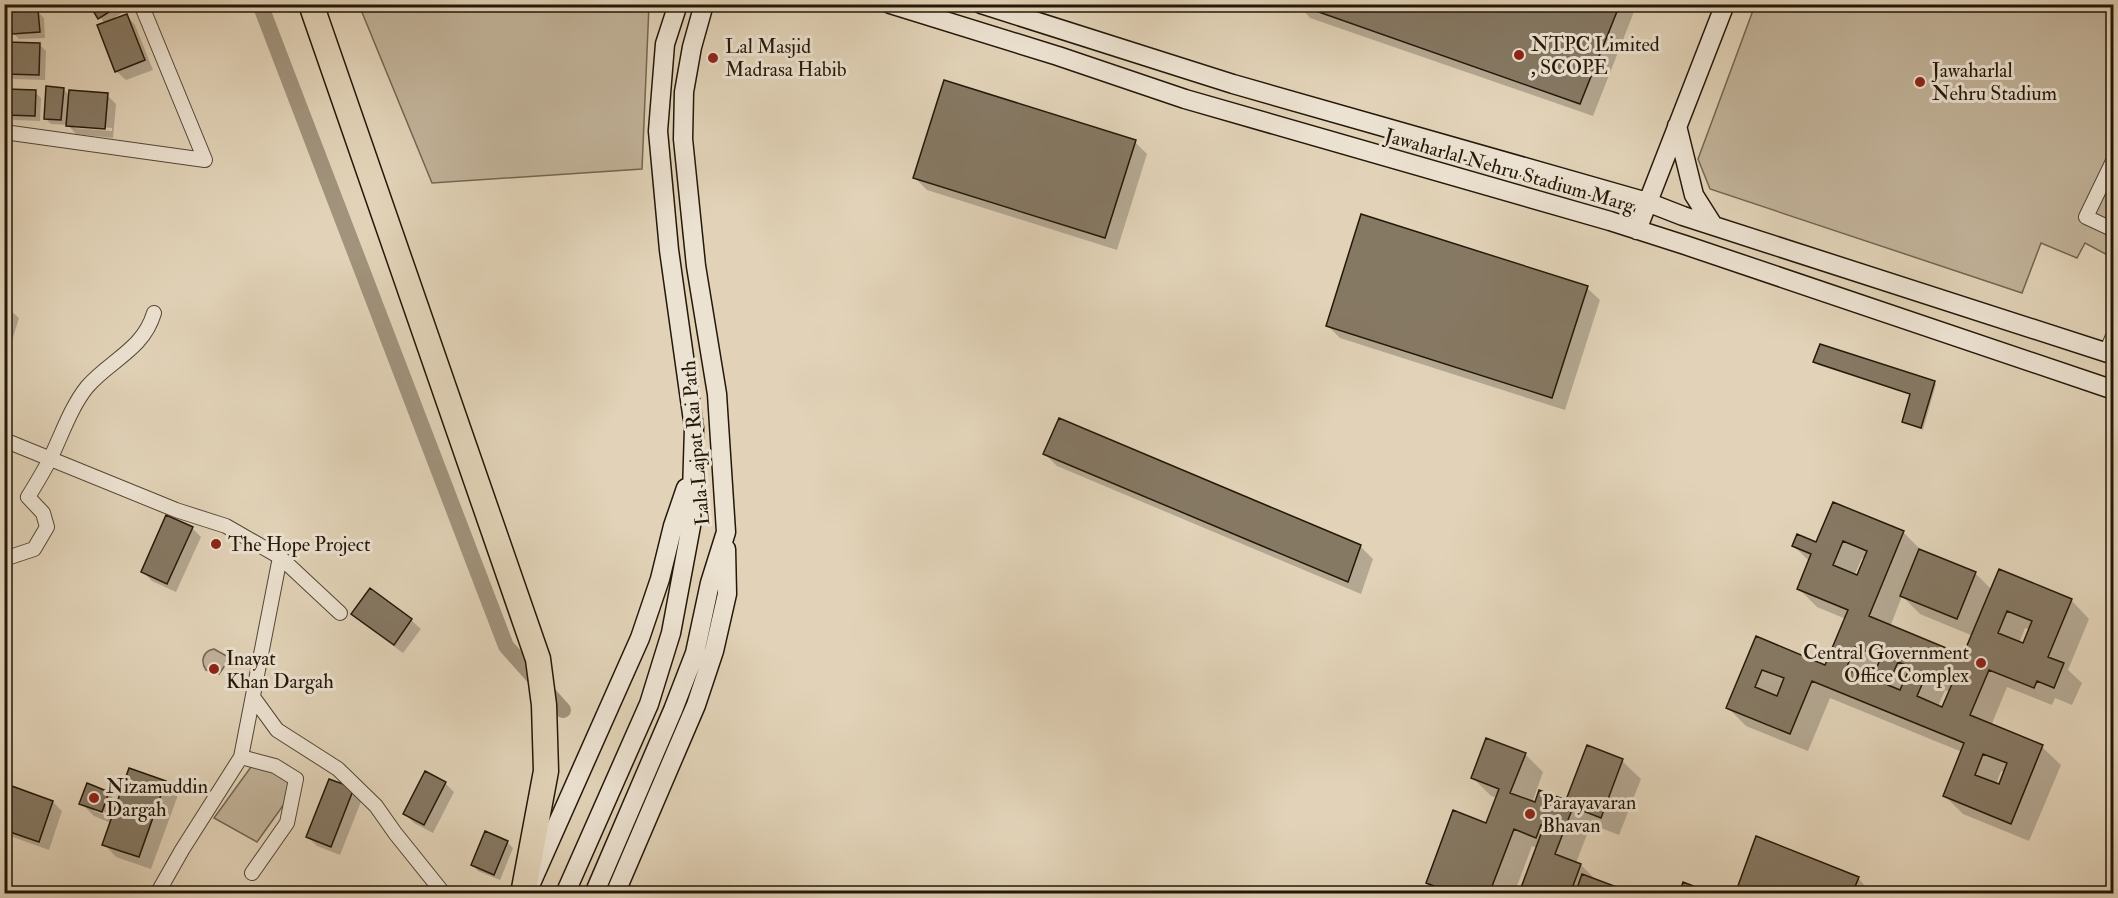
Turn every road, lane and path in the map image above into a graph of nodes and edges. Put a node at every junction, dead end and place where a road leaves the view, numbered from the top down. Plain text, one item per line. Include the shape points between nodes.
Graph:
1 (141, 4) edge
2 (311, 4) edge
3 (678, 4) edge
4 (704, 4) edge
5 (890, 4) edge
6 (981, 4) edge
7 (1725, 4) edge
8 (1677, 126) junction
9 (4, 132) edge
10 (2114, 159) edge
11 (1647, 202) junction
12 (1713, 225) junction
13 (1637, 230) junction
14 (2114, 230) edge
15 (154, 313) dead end
16 (2114, 334) edge
17 (2110, 353) edge
18 (2114, 390) edge
19 (4, 440) edge
20 (50, 459) junction
21 (692, 473) junction
22 (726, 532) junction
23 (280, 557) junction
24 (4, 559) edge
25 (340, 613) dead end
26 (253, 697) junction
27 (242, 756) junction
28 (252, 873) dead end
29 (157, 894) edge
30 (444, 894) edge
31 (525, 894) edge
32 (565, 894) edge
33 (594, 894) edge
34 (615, 894) edge

1 - 9 street via 205,160
2 - 31 highway via 538,659 546,771
3 - 21 street, Lala Lajpat Rai Path via 665,44 658,131 669,250 694,428
4 - 22 street, Lala Lajpat Rai Path via 684,92 683,140 696,267 717,394
5 - 13 street, Jawaharlal Nehru Stadium Marg via 1185,99
6 - 11 street, Jawaharlal Nehru Stadium Marg via 1233,84
7 - 8 street
8 - 11 street
8 - 12 street via 1694,195
10 - 14 street via 2086,217
11 - 12 street, Jawaharlal Nehru Stadium Marg
11 - 13 street
12 - 17 street, Jawaharlal Nehru Stadium Marg
13 - 18 street, Jawaharlal Nehru Stadium Marg
15 - 20 street via 133,348 86,388
16 - 17 street
19 - 20 street
20 - 23 street via 226,526
20 - 24 street via 28,497 43,513 47,527 34,549
21 - 31 street via 640,638
21 - 32 street, Lala Lajpat Rai Path via 691,526 671,633 649,704
22 - 33 street, Lala Lajpat Rai Path via 695,653
22 - 34 street via 727,594 714,651 696,705
23 - 25 street
23 - 26 street
26 - 27 street
26 - 30 street via 277,730 338,769 376,806
27 - 28 street via 275,766 296,779 287,823
27 - 29 street

